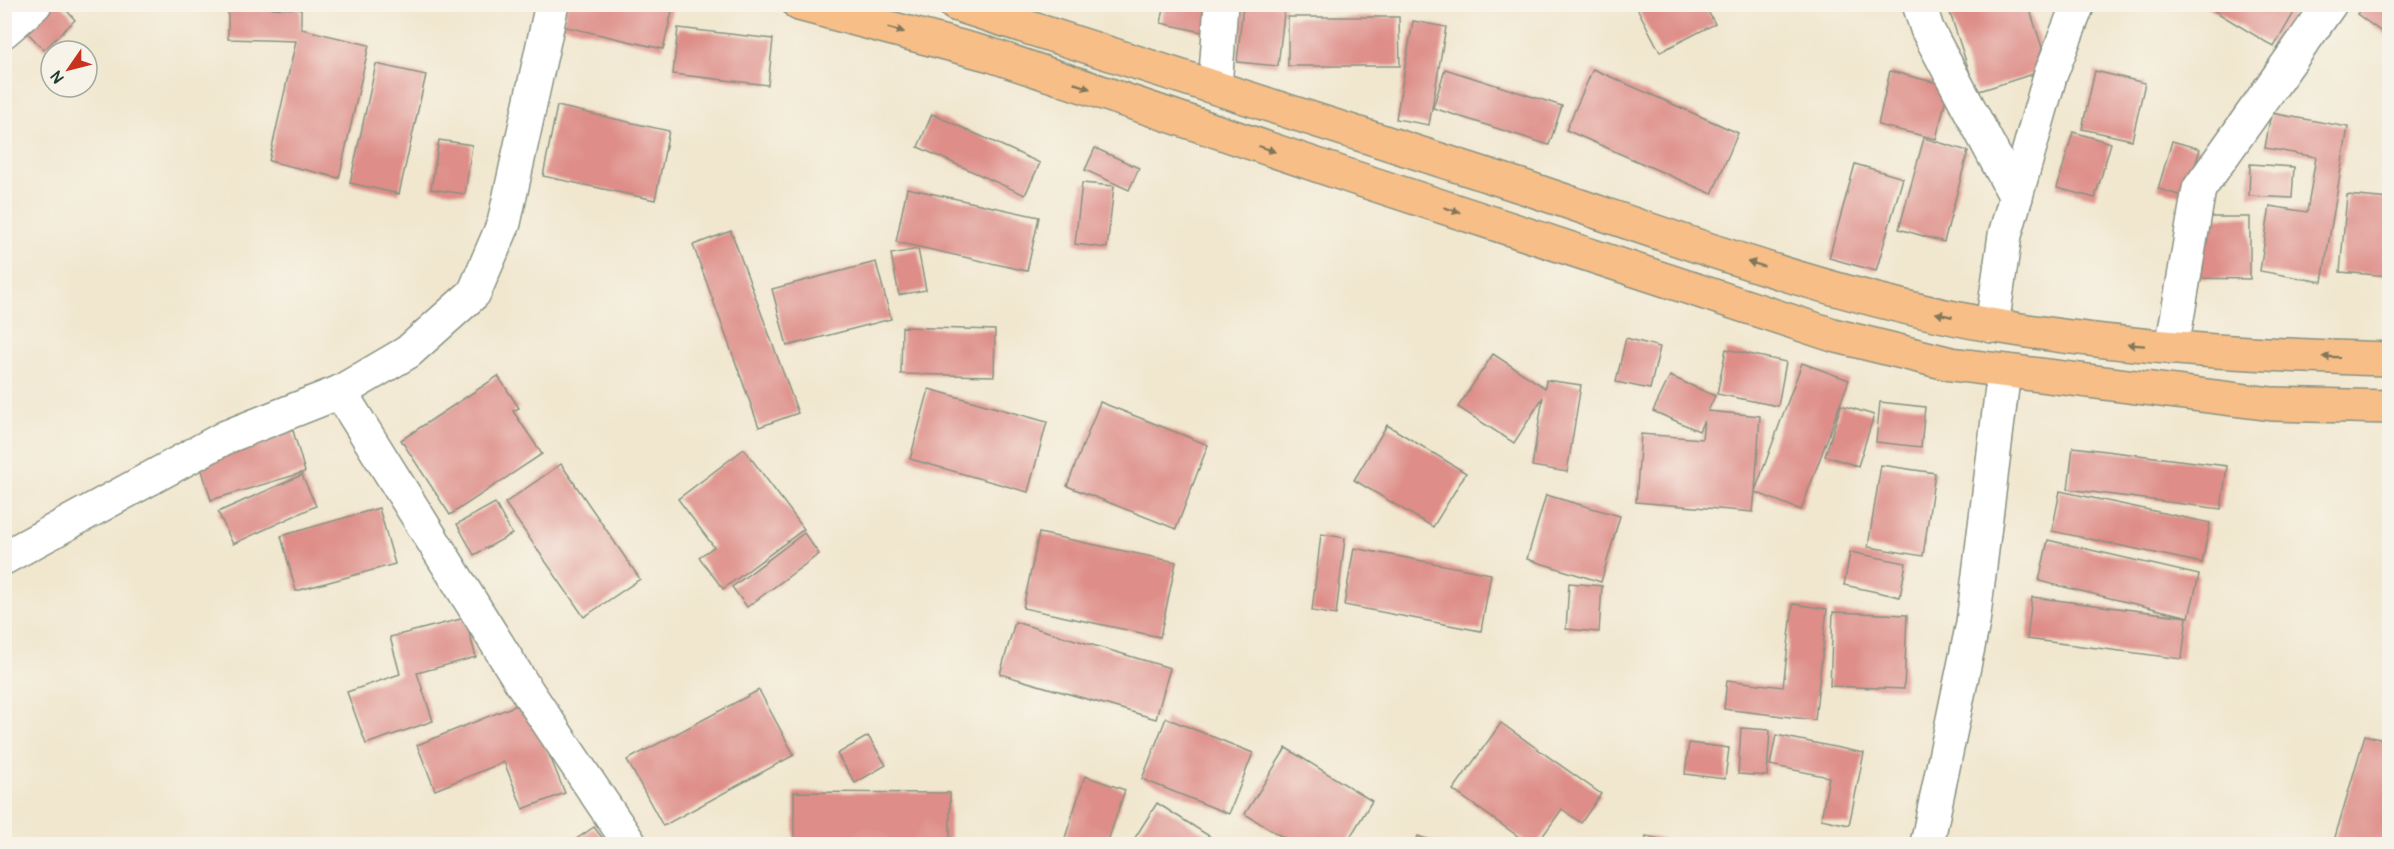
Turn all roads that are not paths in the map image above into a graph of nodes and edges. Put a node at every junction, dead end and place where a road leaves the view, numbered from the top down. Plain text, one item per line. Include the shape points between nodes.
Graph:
1 (35, 4) edge
2 (552, 4) edge
3 (799, 4) edge
4 (956, 4) edge
5 (1221, 4) edge
6 (1919, 4) edge
7 (2078, 4) edge
8 (2330, 4) edge
9 (4, 31) edge
10 (1215, 87) junction
11 (2016, 197) junction
12 (1992, 326) junction
13 (2172, 348) junction
14 (2390, 359) edge
15 (2004, 371) junction
16 (340, 392) junction
17 (2390, 407) edge
18 (4, 558) edge
19 (630, 844) edge
20 (1927, 844) edge

1 - 9 street
2 - 16 street via 504,224 474,293 408,352
3 -> 15 main road via 991,55 1833,335 1951,364
4 - 10 main road
5 - 10 street
6 - 11 street via 1927,29
7 - 11 street via 2050,76
8 - 13 street via 2199,189
12 -> 10 main road via 1854,294 1674,239
11 - 12 street via 2005,235
13 -> 12 main road via 2106,343
14 -> 13 main road via 2261,356
15 - 17 main road via 2272,404
15 - 20 street via 1973,623
16 - 18 street via 226,436
16 - 19 street via 521,682

